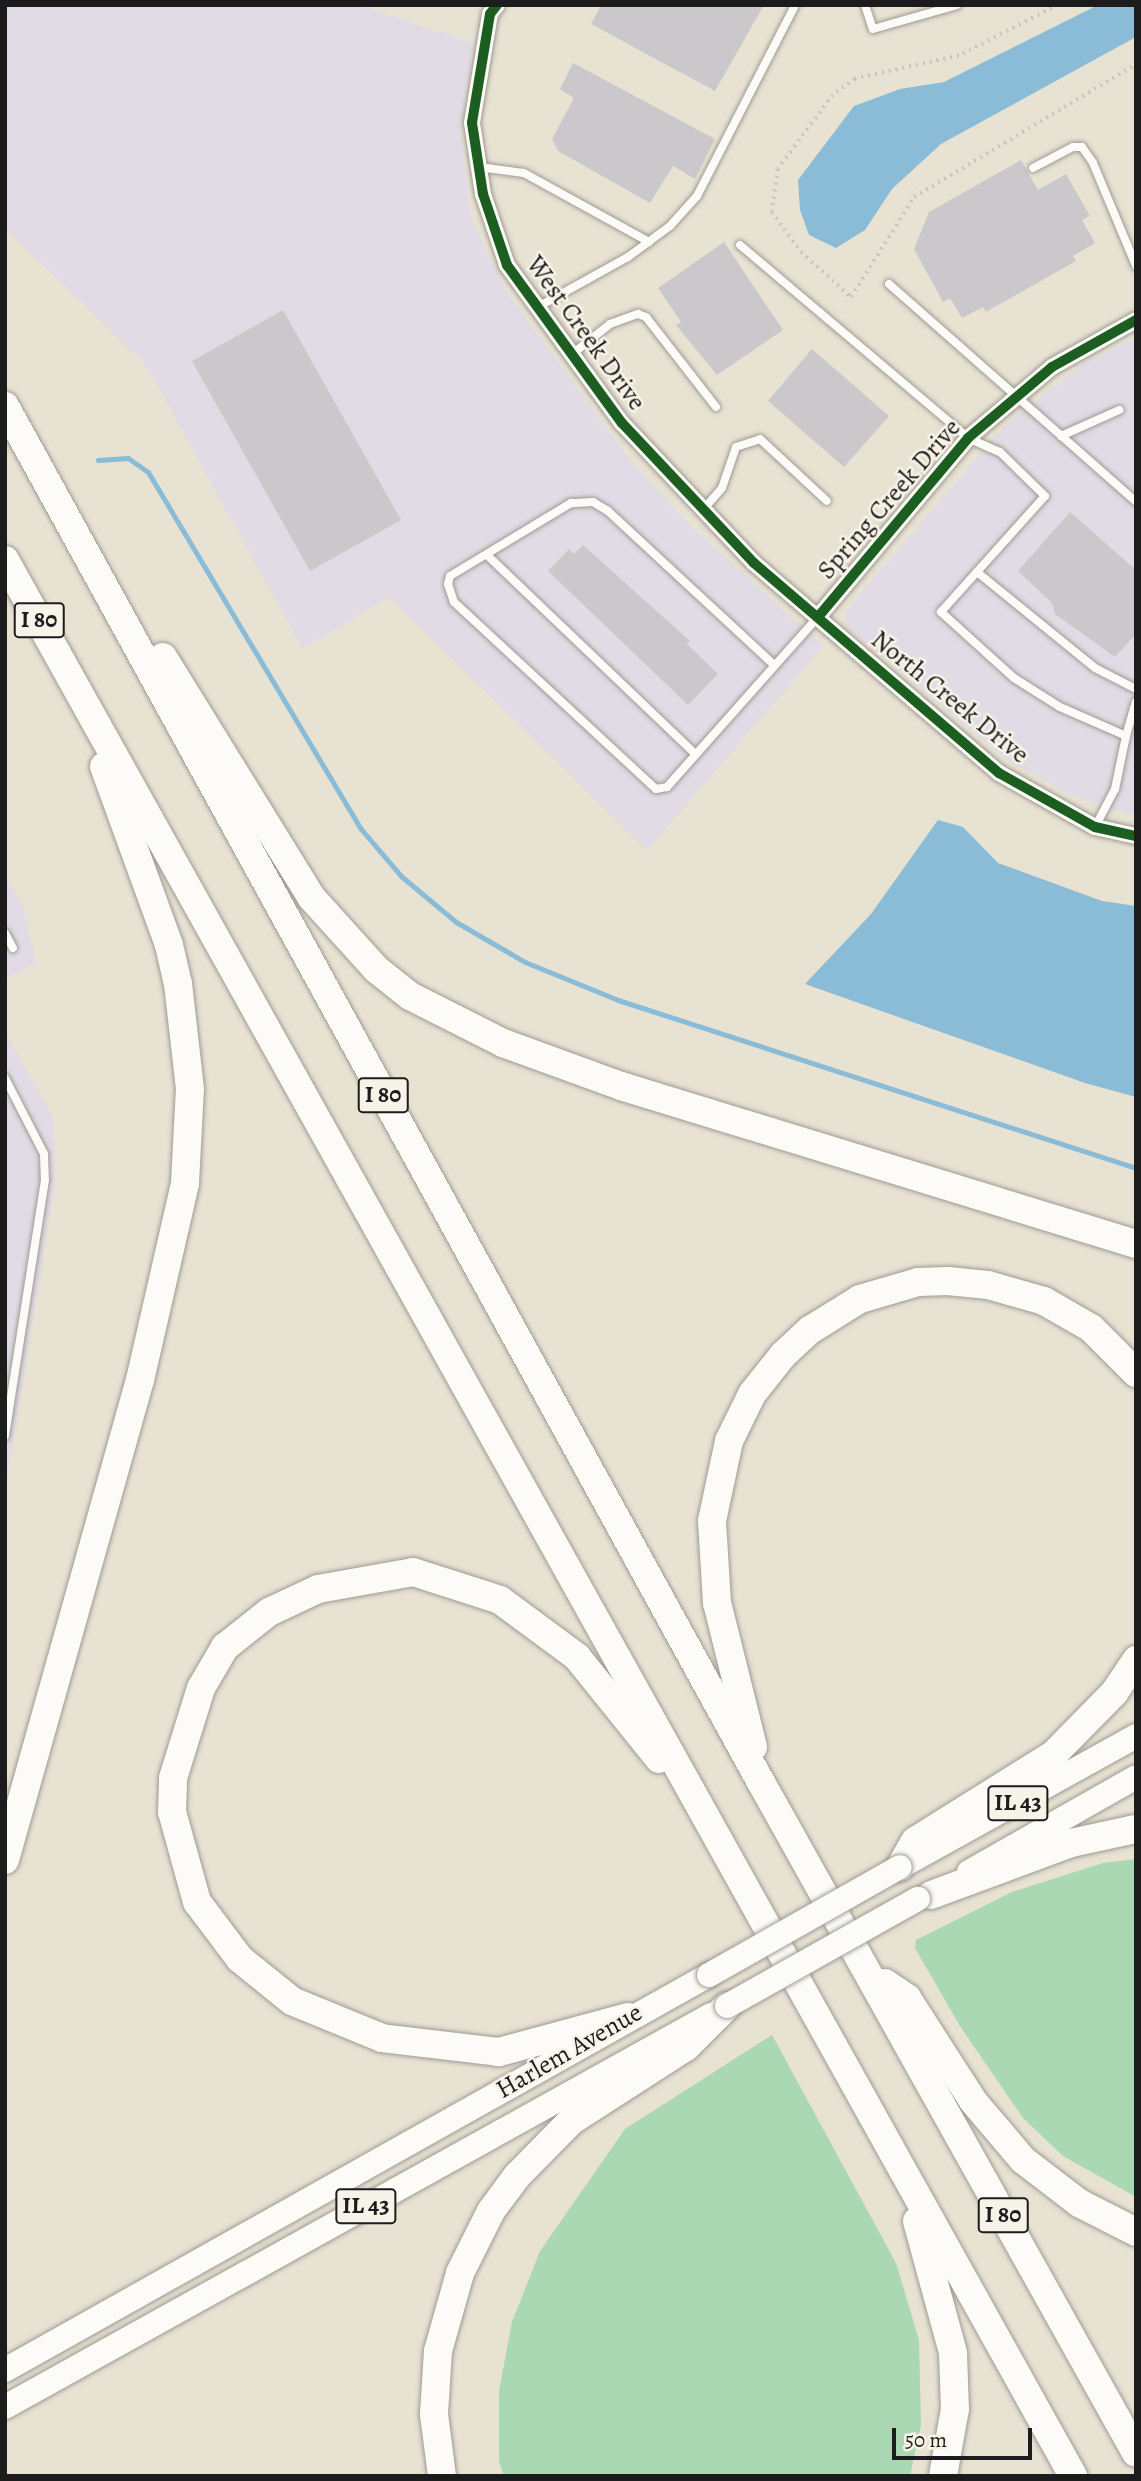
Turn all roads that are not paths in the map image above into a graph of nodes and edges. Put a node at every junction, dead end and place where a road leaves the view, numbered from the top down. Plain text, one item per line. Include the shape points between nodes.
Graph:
1 (497, 5) edge
2 (795, 5) edge
3 (865, 5) edge
4 (957, 5) edge
5 (479, 167) junction
6 (1033, 168) dead end
7 (649, 242) junction
8 (740, 245) dead end
9 (1136, 266) edge
10 (889, 284) dead end
11 (536, 308) junction
12 (1136, 320) edge
13 (571, 355) junction
14 (1016, 397) junction
15 (5, 400) edge
16 (5, 406) edge
17 (716, 407) dead end
18 (1119, 410) dead end
19 (1061, 436) junction
20 (968, 438) junction
21 (827, 501) dead end
22 (1136, 502) edge
23 (702, 510) junction
24 (487, 555) junction
25 (5, 560) edge
26 (977, 572) junction
27 (818, 617) junction
28 (772, 663) junction
29 (72, 681) junction
30 (1136, 689) edge
31 (1136, 702) edge
32 (1126, 736) junction
33 (695, 754) junction
34 (1096, 827) junction
35 (1136, 836) edge
36 (5, 933) edge
37 (13, 948) dead end
38 (5, 1078) edge
39 (1136, 1244) edge
40 (1136, 1373) edge
41 (7, 1408) edge
42 (5, 1436) edge
43 (1136, 1660) edge
44 (1136, 1736) edge
45 (1136, 1777) edge
46 (762, 1784) junction
47 (708, 1821) junction
48 (1136, 1829) edge
49 (5, 1860) edge
50 (900, 1867) junction
51 (924, 1897) junction
52 (873, 1975) junction
53 (727, 2006) junction
54 (628, 2017) junction
55 (898, 2161) junction
56 (1136, 2232) edge
57 (5, 2370) edge
58 (5, 2407) edge
59 (1136, 2453) edge
60 (442, 2476) edge
61 (943, 2476) edge
62 (1073, 2476) edge

1 - 5 street, West Creek Drive via 490,14 472,123
2 - 7 lane via 697,195
3 - 4 lane via 873,29
5 - 7 lane via 524,173
5 - 11 street, West Creek Drive via 507,265
6 - 9 lane via 1073,147 1082,147
7 - 11 lane
8 - 20 lane
10 - 14 lane
11 - 13 street, West Creek Drive
12 - 14 street, Spring Creek Drive via 1052,366
13 - 17 lane via 610,324 638,314 646,317
13 - 23 street, West Creek Drive via 622,423
14 - 19 lane
14 - 20 street, Spring Creek Drive
15 - 39 highway via 311,897 376,969 410,996 503,1043 621,1086
16 - 46 highway, I 80
18 - 19 lane
19 - 22 lane
20 - 26 lane via 1000,452 1045,496
20 - 27 street, Spring Creek Drive
21 - 23 lane via 760,439 736,447 722,488
23 - 27 street, West Creek Drive
24 - 28 lane via 571,503 593,502
24 - 33 lane
24 - 33 lane via 450,576 454,602 656,789 667,786
25 - 29 highway, I 80
26 - 30 lane via 1096,668
26 - 32 lane via 941,612 1014,678 1060,707
27 - 28 lane
27 - 34 street, North Creek Drive via 999,773
28 - 33 lane
29 - 47 highway, I 80
29 - 49 highway via 169,945 186,1035 189,1137 185,1183 141,1380
31 - 32 lane
32 - 34 lane via 1115,789
34 - 35 street, North Creek Drive
36 - 37 lane
38 - 41 lane via 44,1154 44,1180
40 - 46 highway via 1091,1328 1044,1301 988,1285 948,1281 918,1282 860,1299 810,1330 783,1355 752,1394 729,1441 712,1521 717,1603
41 - 42 lane
43 - 50 highway via 1114,1693 1054,1754 915,1841
44 - 50 main road, Harlem Avenue / IL 43
45 - 51 main road, Harlem Avenue / IL 43
46 - 52 highway, I 80
47 - 54 highway via 577,1657 500,1600 413,1572 318,1589 269,1612 225,1647 201,1688 173,1778 172,1812 184,1865 197,1902 240,1959 292,2001 382,2038 499,2052
47 - 55 highway, I 80
48 - 51 highway via 1070,1843
50 - 54 main road, Harlem Avenue / IL 43, bridge
51 - 53 main road, Harlem Avenue / IL 43, bridge
52 - 56 highway via 907,1998 973,2101 1023,2160 1079,2203
52 - 59 highway, I 80
53 - 58 main road, Harlem Avenue / IL 43
53 - 60 highway via 686,2047 571,2121 517,2176 491,2211 460,2273 438,2351 434,2414
54 - 57 main road, Harlem Avenue / IL 43
55 - 61 highway via 943,2304 953,2353 955,2409
55 - 62 highway, I 80

